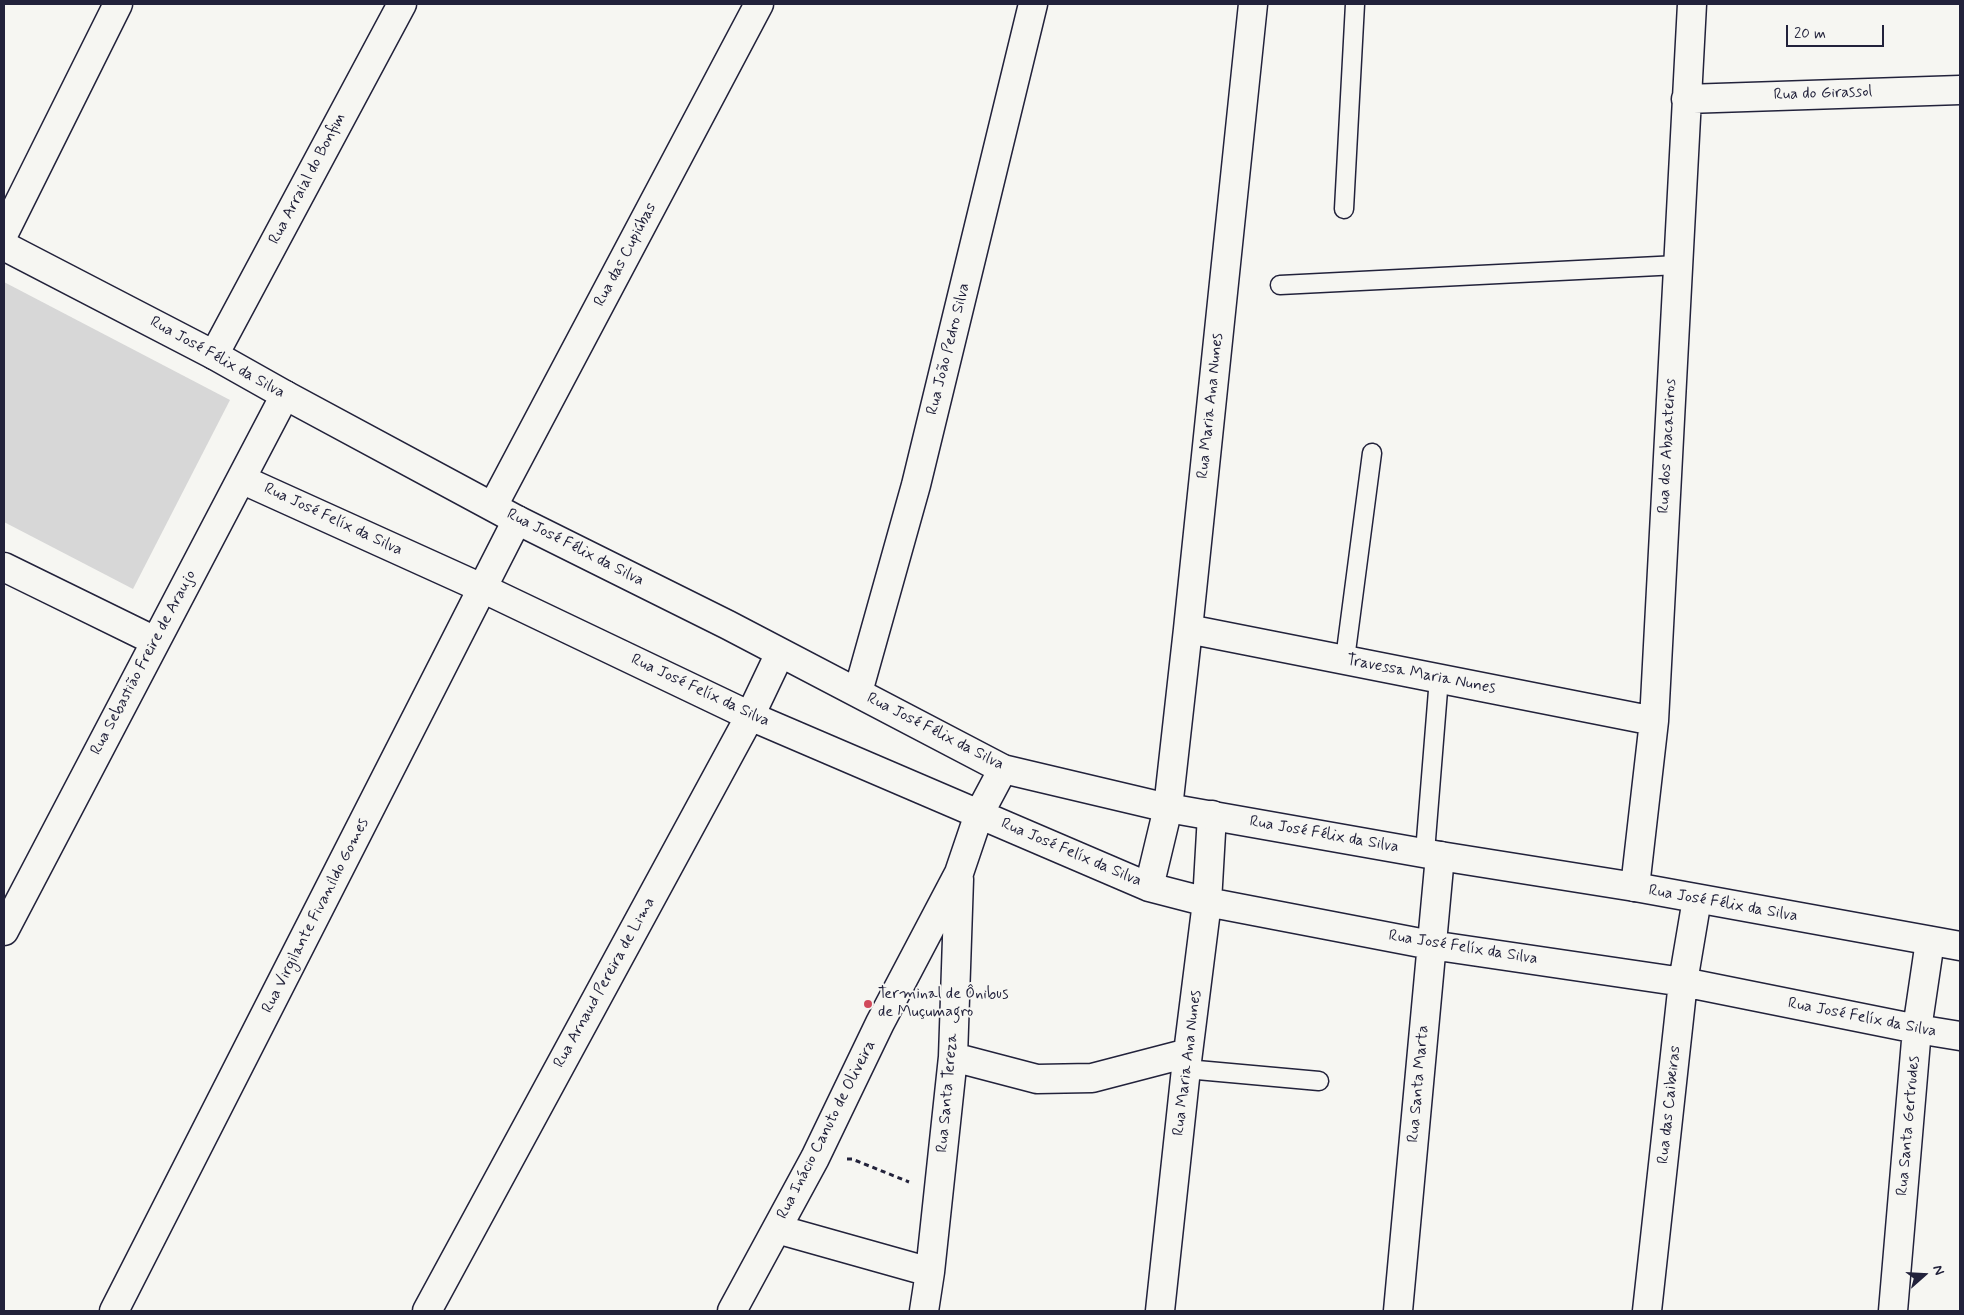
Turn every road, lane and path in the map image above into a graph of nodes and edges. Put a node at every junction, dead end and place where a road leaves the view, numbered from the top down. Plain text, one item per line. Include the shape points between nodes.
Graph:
1 (118, 4) edge
2 (402, 4) edge
3 (759, 4) edge
4 (1033, 4) edge
5 (1253, 4) edge
6 (1355, 4) edge
7 (1692, 4) edge
8 (1960, 90) edge
9 (1686, 98) junction
10 (1344, 209) dead end
11 (4, 233) edge
12 (4, 246) edge
13 (1678, 265) junction
14 (1280, 285) dead end
15 (214, 355) junction
16 (285, 395) junction
17 (1372, 453) dead end
18 (241, 479) junction
19 (494, 506) junction
20 (517, 520) junction
21 (4, 567) edge
22 (484, 589) junction
23 (1188, 628) junction
24 (155, 641) junction
25 (780, 654) junction
26 (1345, 660) junction
27 (1439, 678) junction
28 (858, 692) junction
29 (750, 716) junction
30 (1654, 721) junction
31 (1003, 769) junction
32 (1168, 808) junction
33 (979, 814) junction
34 (1212, 815) junction
35 (1432, 854) junction
36 (959, 873) junction
37 (1149, 887) junction
38 (1635, 887) junction
39 (1698, 900) junction
40 (1207, 902) junction
41 (4, 931) edge
42 (1930, 941) junction
43 (1431, 945) junction
44 (1960, 946) edge
45 (1683, 982) junction
46 (1917, 1029) junction
47 (1960, 1036) edge
48 (953, 1057) junction
49 (1187, 1061) junction
50 (1319, 1081) dead end
51 (815, 1158) junction
52 (938, 1198) junction
53 (777, 1228) junction
54 (930, 1272) junction
55 (114, 1311) edge
56 (427, 1311) edge
57 (732, 1311) edge
58 (924, 1311) edge
59 (1160, 1311) edge
60 (1398, 1311) edge
61 (1647, 1311) edge
62 (1893, 1311) edge

1 - 11 street
2 - 15 street, Rua Arraial do Bonfim
3 - 19 street, Rua das Cupiúbas
4 - 28 street, Rua João Pedro Silva via 916,485
5 - 23 street, Rua Maria Ana Nunes
6 - 10 lane
7 - 9 street, Rua dos Abacateiros
8 - 9 street, Rua do Girassol
9 - 13 street, Rua dos Abacateiros
12 - 15 street, Rua José Félix da Silva
13 - 14 lane
13 - 30 street, Rua dos Abacateiros
15 - 16 street, Rua José Félix da Silva
16 - 18 street, Rua Sebastião Freire de Araujo
16 - 19 street, Rua José Félix da Silva
17 - 26 lane
18 - 22 street, Rua José Felíx da Silva
18 - 24 street, Rua Sebastião Freire de Araujo
19 - 20 street, Rua José Félix da Silva
20 - 22 street, Rua Virgilante Fivanildo Gomes
20 - 25 street, Rua José Félix da Silva
21 - 24 street
22 - 29 street, Rua José Felíx da Silva
22 - 55 street, Rua Virgilante Fivanildo Gomes
23 - 26 street, Travessa Maria Nunes
23 - 32 street, Rua Maria Ana Nunes
24 - 41 street, Rua Sebastião Freire de Araujo
25 - 28 street, Rua José Félix da Silva
25 - 29 street, Rua Arnaud Pereira de Lima
26 - 27 street, Travessa Maria Nunes
27 - 30 street, Travessa Maria Nunes
27 - 35 lane
28 - 31 street, Rua José Félix da Silva
29 - 33 street, Rua José Felíx da Silva
29 - 56 street, Rua Arnaud Pereira de Lima
30 - 38 street, Rua dos Abacateiros
31 - 32 street, Rua José Félix da Silva
31 - 33 street, Rua Inácio Canuto de Oliveira
32 - 34 street, Rua José Félix da Silva
32 - 37 street, Rua Maria Ana Nunes
33 - 36 street, Rua Inácio Canuto de Oliveira
33 - 37 street, Rua José Felíx da Silva
34 - 35 street, Rua José Félix da Silva
34 - 40 street, Rua Maria Ana Nunes
35 - 38 street, Rua José Félix da Silva
35 - 43 street, Rua Santa Marta
36 - 48 street, Rua Santa Tereza
36 - 51 street, Rua Inácio Canuto de Oliveira via 880,1023
37 - 40 street, Rua José Felíx da Silva
38 - 39 street, Rua José Félix da Silva
39 - 42 street, Rua José Félix da Silva
39 - 45 street, Rua das Caibeiras
40 - 43 street, Rua José Felíx da Silva
40 - 49 street, Rua Maria Ana Nunes
42 - 44 street, Rua José Félix da Silva
42 - 46 street, Rua Santa Gertrudes
43 - 45 street, Rua José Felíx da Silva
43 - 60 street, Rua Santa Marta
45 - 46 street, Rua José Felíx da Silva
45 - 61 street, Rua das Caibeiras
46 - 47 street, Rua José Felíx da Silva
46 - 62 street, Rua Santa Gertrudes
48 - 49 street via 1037,1079 1092,1078
48 - 52 street, Rua Santa Tereza
49 - 50 lane
49 - 59 street, Rua Maria Ana Nunes
51 - 52 path via 852,1159 920,1186
51 - 53 street, Rua Inácio Canuto de Oliveira
52 - 54 street, Rua Santa Tereza
53 - 54 street
53 - 57 street, Rua Inácio Canuto de Oliveira
54 - 58 street, Rua Santa Tereza

